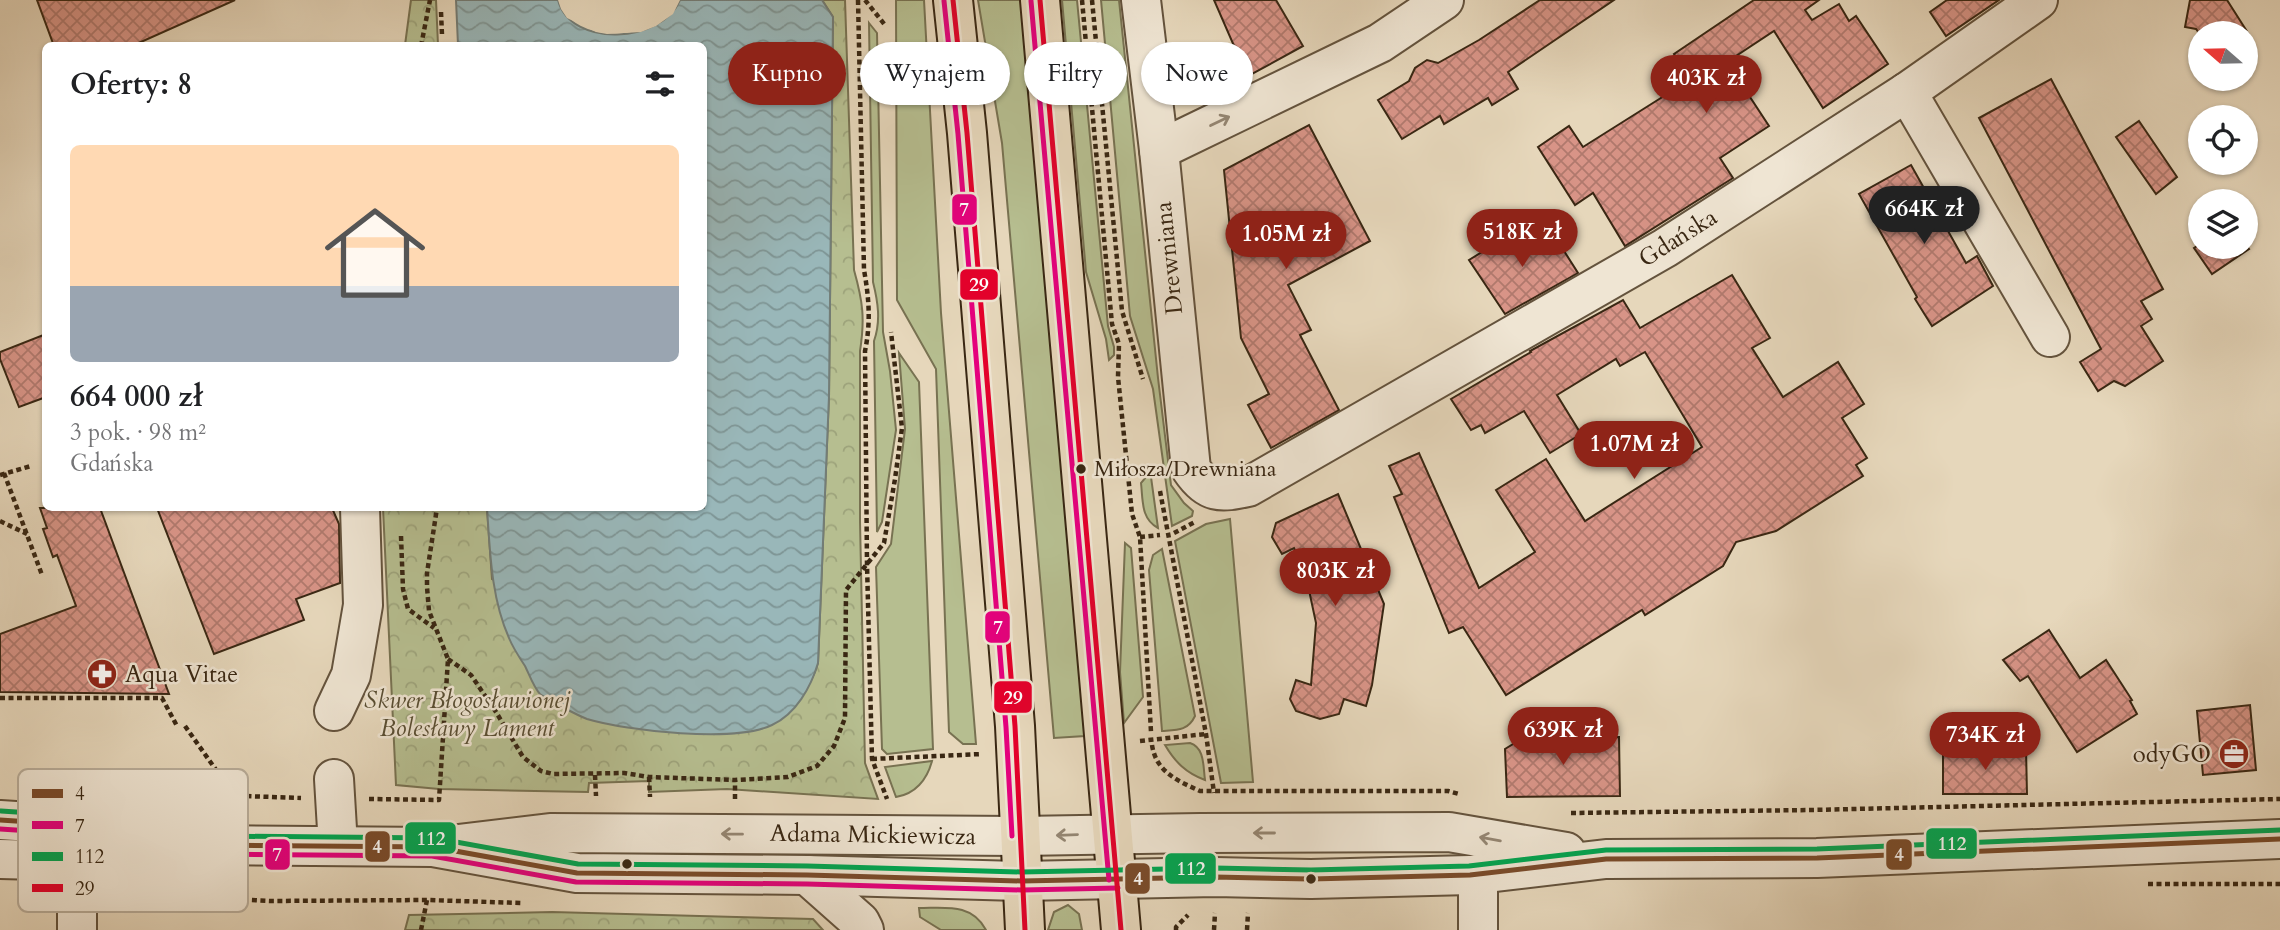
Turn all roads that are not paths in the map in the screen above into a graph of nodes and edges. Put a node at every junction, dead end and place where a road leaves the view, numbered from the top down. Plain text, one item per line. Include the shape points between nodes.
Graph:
1 (953, 0) edge
2 (1040, 0) edge
3 (1141, 0) edge
4 (1444, 0) edge
5 (2038, 0) edge
6 (1907, 92) junction
7 (1159, 150) junction
8 (2050, 337) dead end
9 (1229, 491) joint
10 (360, 511) edge
11 (334, 711) dead end
12 (335, 789) road end
13 (0, 820) edge
14 (18, 825) edge
15 (1113, 834) junction
16 (1021, 836) junction
17 (2280, 839) edge
18 (248, 845) edge
19 (338, 846) junction
20 (433, 847) junction
21 (18, 855) edge
22 (0, 859) edge
23 (1606, 859) junction
24 (1478, 874) junction
25 (807, 875) junction
26 (1118, 879) junction
27 (1022, 881) junction
28 (77, 912) edge
29 (77, 930) edge
30 (864, 930) edge
31 (1025, 930) edge
32 (1121, 930) edge
33 (1478, 930) edge

1 - 16 main road via 1016,726
2 - 15 main road
3 - 7 street, Drewniana
7 -> 4 street via 1380,43
5 - 6 street, Gdańska
6 - 8 street
6 - 9 street, Gdańska via 1665,248 1248,487
7 - 9 street, Drewniana via 1191,469 1213,490
10 - 11 street via 363,605 351,675
12 - 19 street
13 - 14 street, Adama Mickiewicza
15 -> 16 street, Adama Mickiewicza
23 -> 15 street, Adama Mickiewicza via 1449,832
15 - 26 main road
16 -> 20 street, Adama Mickiewicza via 550,832
16 - 27 main road
17 - 23 street, Adama Mickiewicza via 1817,858
18 - 19 street, Adama Mickiewicza
19 - 20 street, Adama Mickiewicza
20 - 25 street, Adama Mickiewicza via 577,873
21 - 22 street, Adama Mickiewicza
23 - 24 street, Adama Mickiewicza
24 - 26 street, Adama Mickiewicza
24 - 33 street
25 - 27 street, Adama Mickiewicza
25 - 30 street
26 - 27 street, Adama Mickiewicza
26 - 32 main road
27 - 31 main road
28 - 29 street

